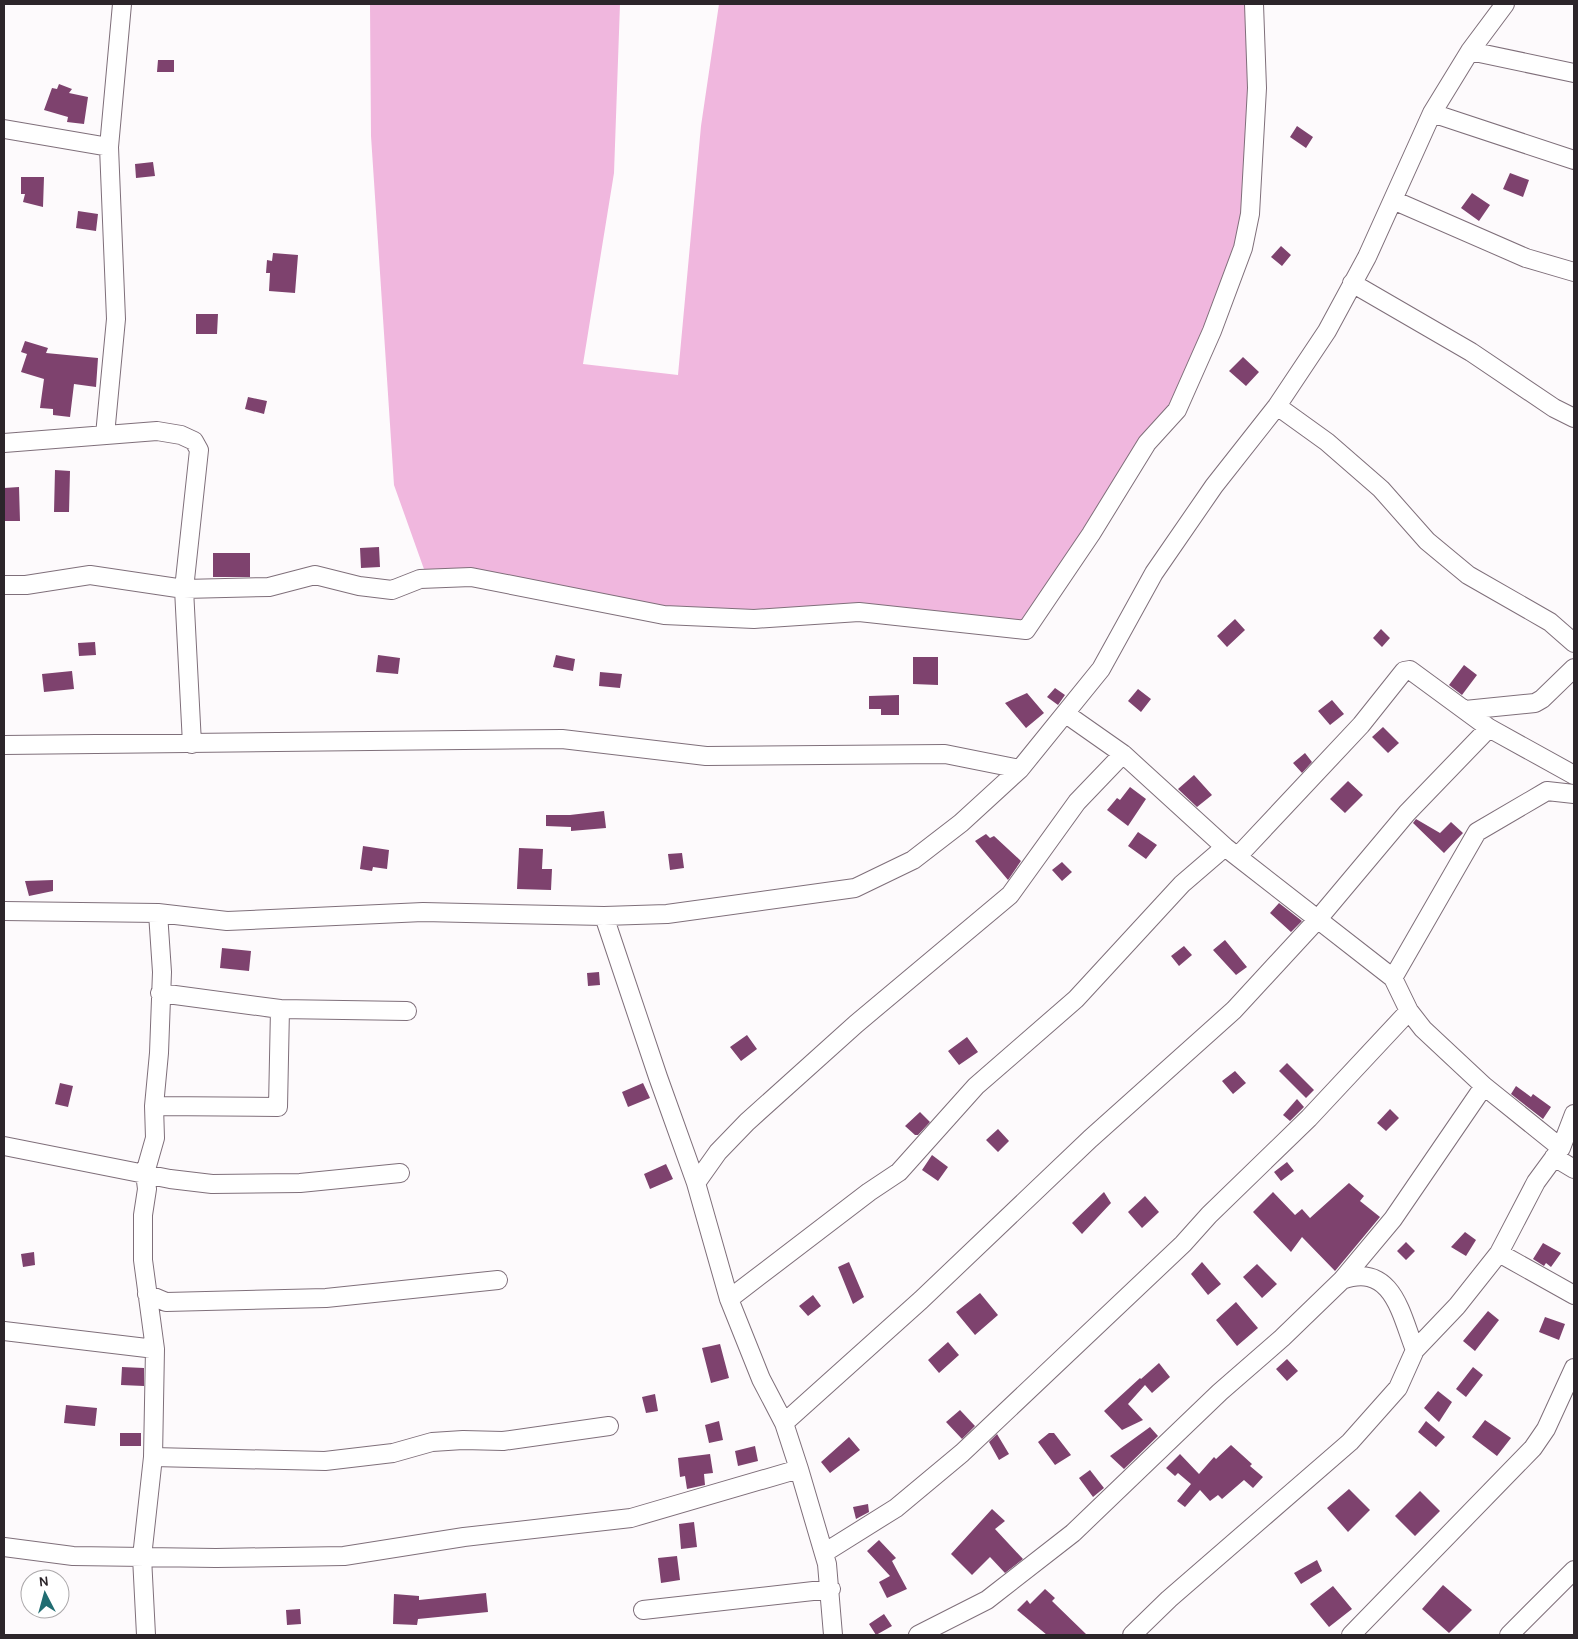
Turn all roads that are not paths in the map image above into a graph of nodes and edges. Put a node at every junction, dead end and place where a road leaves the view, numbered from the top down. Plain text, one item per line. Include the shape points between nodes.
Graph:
1 (122, 4) edge
2 (1254, 4) edge
3 (1505, 4) edge
4 (1470, 51) junction
5 (1574, 73) edge
6 (1432, 114) junction
7 (4, 129) edge
8 (109, 147) junction
9 (1574, 160) edge
10 (1394, 200) junction
11 (1574, 272) edge
12 (1352, 283) junction
13 (1277, 406) junction
14 (1574, 418) edge
15 (105, 435) junction
16 (4, 443) edge
17 (4, 585) edge
18 (184, 589) junction
19 (1574, 643) edge
20 (1574, 668) edge
21 (1465, 710) junction
22 (1066, 714) junction
23 (1489, 728) junction
24 (192, 744) junction
25 (4, 745) edge
26 (1123, 754) junction
27 (1020, 769) junction
28 (1574, 775) edge
29 (1574, 794) edge
30 (1231, 852) junction
31 (4, 911) edge
32 (158, 913) junction
33 (604, 916) junction
34 (1318, 919) junction
35 (1393, 978) junction
36 (160, 993) junction
37 (280, 1009) junction
38 (407, 1011) dead end
39 (1409, 1011) junction
40 (1484, 1086) junction
41 (154, 1106) junction
42 (1574, 1114) edge
43 (4, 1146) edge
44 (1557, 1152) junction
45 (1574, 1170) edge
46 (400, 1172) dead end
47 (145, 1173) junction
48 (696, 1183) junction
49 (1500, 1253) junction
50 (498, 1280) dead end
51 (1342, 1280) junction
52 (146, 1294) junction
53 (1574, 1295) edge
54 (729, 1298) junction
55 (4, 1331) edge
56 (155, 1350) junction
57 (1416, 1350) junction
58 (1574, 1368) edge
59 (784, 1424) junction
60 (610, 1426) dead end
61 (153, 1457) junction
62 (799, 1469) junction
63 (4, 1547) edge
64 (824, 1553) junction
65 (142, 1557) junction
66 (1574, 1570) edge
67 (831, 1589) junction
68 (643, 1610) dead end
69 (146, 1635) edge
70 (833, 1635) edge
71 (918, 1635) edge
72 (1132, 1635) edge
73 (1350, 1635) edge
74 (1509, 1635) edge

1 - 8 street
2 - 18 street via 1257,88 1250,214 1243,248 1212,331 1177,410 1146,443 1028,630 859,612 754,619 664,614 471,577 420,579 392,590 315,575 269,587
3 - 4 street
4 - 5 street
4 - 6 street
6 - 9 street
6 - 10 street
7 - 8 street
8 - 15 street via 116,319
10 - 11 street via 1526,258
10 - 12 street
12 - 13 street via 1327,330
12 - 14 street
13 - 19 street via 1361,471 1427,541 1468,574 1550,622
13 - 22 street via 1214,486 1154,573 1101,669
15 - 16 street
15 - 18 street via 157,431 181,435 194,441 199,450
17 - 18 street via 26,585 90,575
18 - 24 street
20 - 21 street via 1535,703
21 - 23 street
21 - 30 street via 1415,672 1404,671 1361,725
22 - 26 street
22 - 27 street
23 - 28 street
23 - 34 street via 1407,813
24 - 25 street
24 - 27 street via 562,739 706,756 945,754
26 - 30 street
26 - 48 street via 1078,802 1010,896 856,1024 747,1122 718,1152
27 - 33 street via 961,823 913,860 854,888 667,914
29 - 35 street via 1547,791 1477,832
30 - 34 street
30 - 54 street via 1182,884 1076,999 976,1086 899,1172
31 - 32 street
32 - 33 street via 227,921 424,912
32 - 36 street via 162,972
33 - 48 street
34 - 35 street
34 - 59 street via 1234,1010 1090,1139 921,1300
35 - 39 street
36 - 37 street
36 - 41 street
37 - 38 street
37 - 41 street via 278,1108
39 - 40 street
39 - 64 street via 1309,1118 1183,1244 962,1453 896,1508
40 - 44 street
40 - 51 street via 1393,1219
41 - 47 street via 155,1138
42 - 44 street
43 - 47 street
44 - 45 street
44 - 49 street via 1536,1182
46 - 47 street via 300,1183 212,1184
47 - 52 street via 143,1260
48 - 54 street
49 - 53 street
49 - 57 street
50 - 52 street via 326,1298 166,1302
51 - 57 street via 1356,1275 1377,1280 1389,1288 1398,1302
51 - 71 street via 1073,1533 986,1600
52 - 56 street
54 - 59 street via 761,1379
55 - 56 street
56 - 61 street
57 - 72 street via 1398,1388 1350,1442
58 - 73 street via 1546,1429 1533,1448
59 - 62 street
60 - 61 street via 503,1441 432,1442 393,1453 324,1461
61 - 65 street
62 - 64 street
62 - 65 street via 631,1518 464,1536 344,1556
63 - 65 street via 73,1556
64 - 67 street
65 - 69 street
66 - 74 street
67 - 68 street
67 - 70 street

